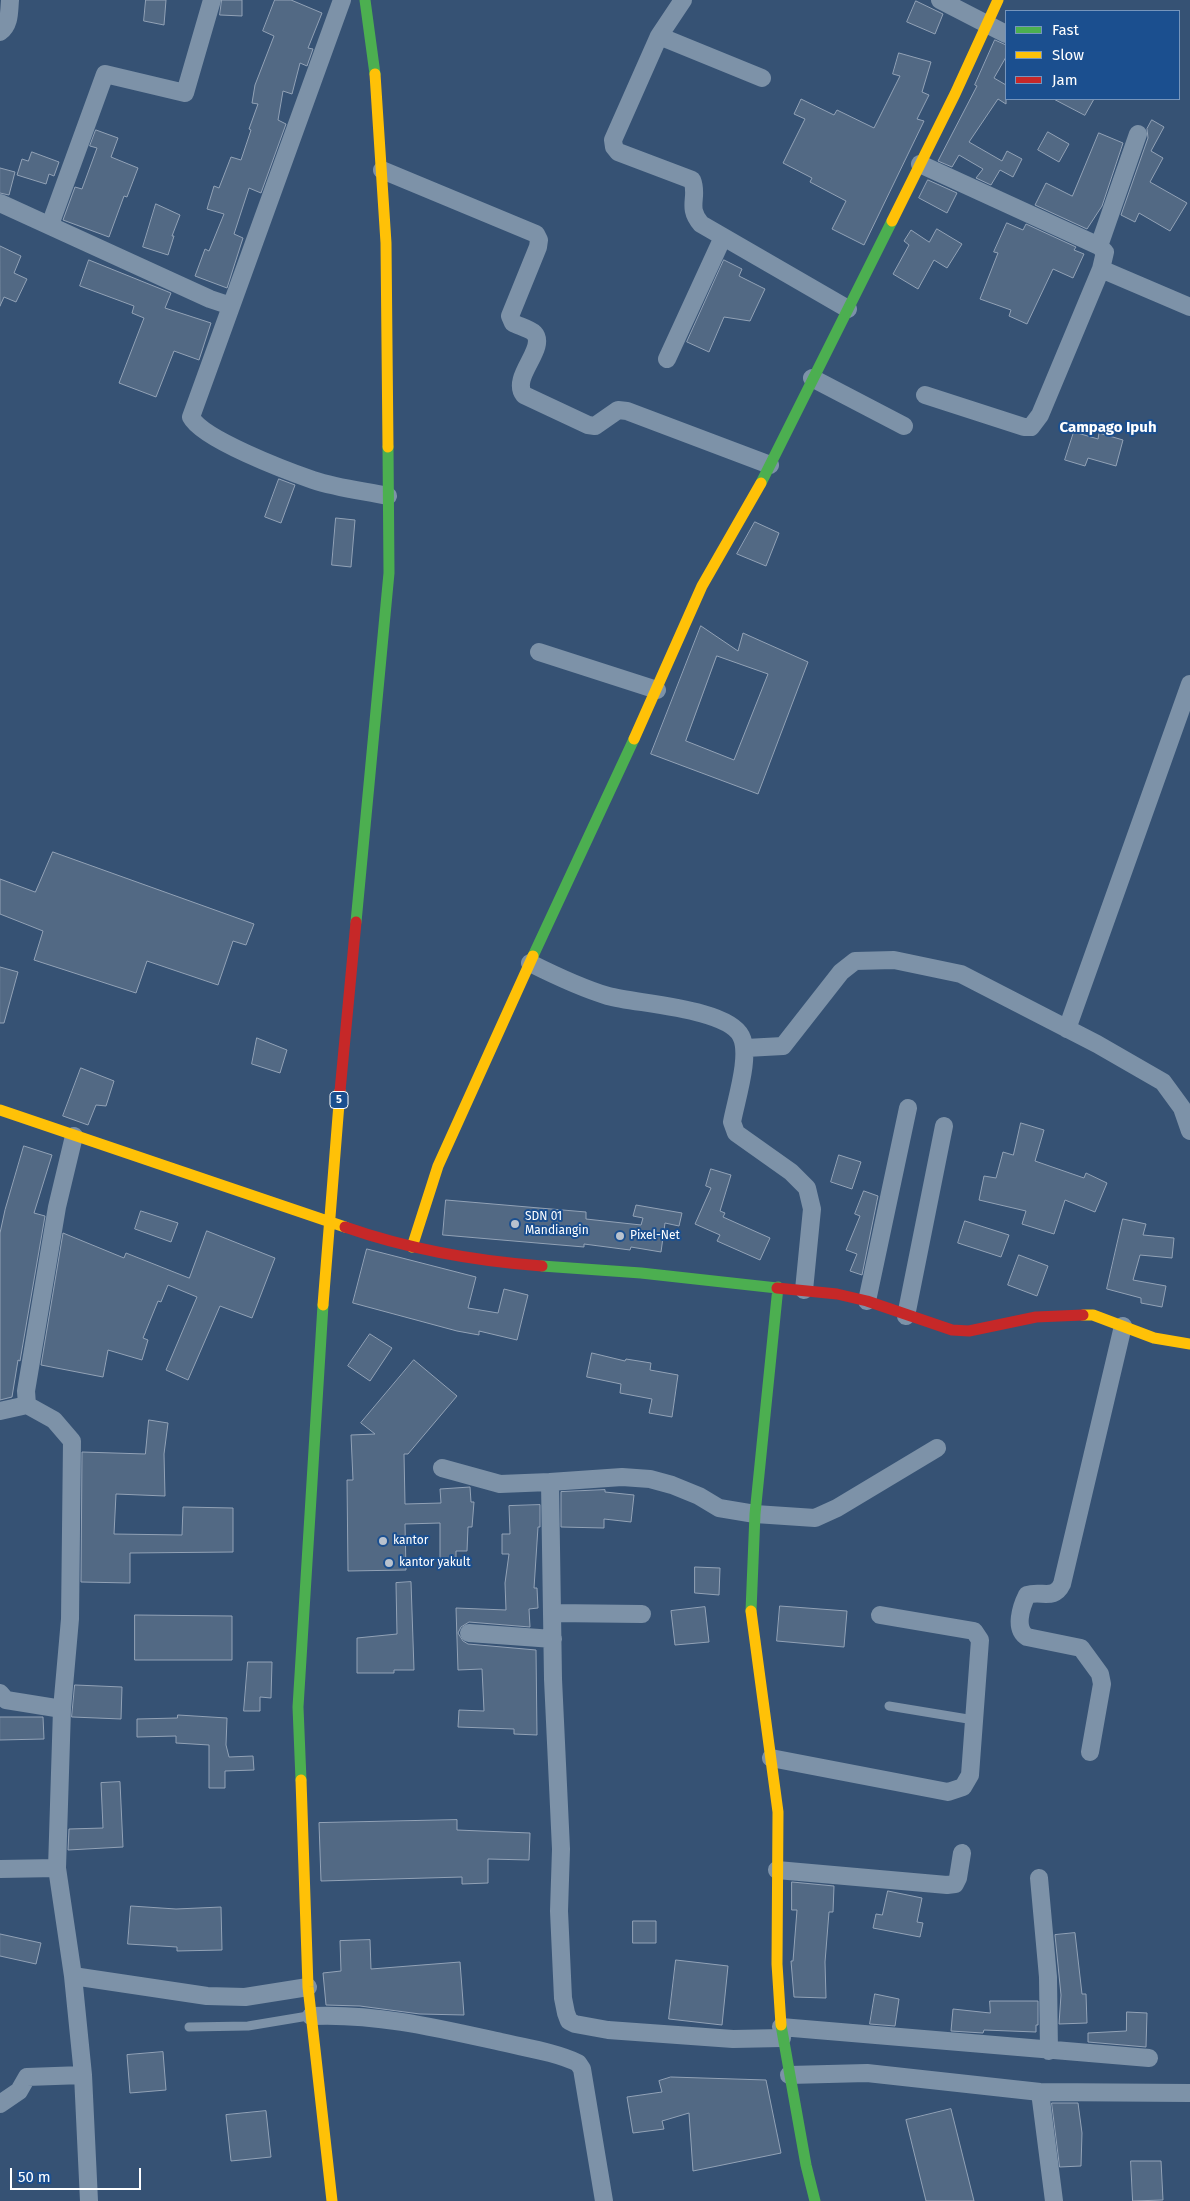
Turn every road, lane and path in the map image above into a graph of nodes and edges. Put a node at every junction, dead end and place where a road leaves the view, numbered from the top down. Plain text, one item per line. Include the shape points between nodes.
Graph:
1 (10, 0) edge
2 (212, 0) edge
3 (342, 0) edge
4 (365, 0) edge
5 (683, 0) edge
6 (940, 0) edge
7 (998, 0) edge
8 (988, 25) junction
9 (0, 32) edge
10 (1005, 34) edge
11 (659, 36) junction
12 (762, 78) dead end
13 (1138, 134) dead end
14 (920, 164) junction
15 (382, 170) junction
16 (0, 203) edge
17 (50, 225) junction
18 (723, 237) junction
19 (1099, 246) junction
20 (1101, 269) junction
21 (231, 306) junction
22 (1190, 308) edge
23 (848, 309) junction
24 (667, 359) dead end
25 (812, 378) junction
26 (924, 395) dead end
27 (904, 426) dead end
28 (770, 465) junction
29 (388, 496) junction
30 (539, 652) dead end
31 (1190, 684) edge
32 (657, 690) junction
33 (530, 962) junction
34 (1067, 1029) junction
35 (746, 1048) junction
36 (908, 1108) dead end
37 (0, 1110) edge
38 (944, 1126) dead end
39 (1190, 1131) edge
40 (74, 1136) junction
41 (329, 1221) junction
42 (412, 1247) junction
43 (778, 1287) junction
44 (804, 1290) junction
45 (867, 1301) junction
46 (906, 1316) junction
47 (1123, 1326) junction
48 (1190, 1344) edge
49 (27, 1405) junction
50 (0, 1411) edge
51 (937, 1448) dead end
52 (442, 1468) dead end
53 (550, 1482) junction
54 (755, 1514) junction
55 (552, 1613) junction
56 (642, 1614) dead end
57 (880, 1615) dead end
58 (469, 1633) dead end
59 (553, 1639) junction
60 (0, 1693) edge
61 (889, 1706) dead end
62 (62, 1709) junction
63 (974, 1720) junction
64 (1090, 1752) dead end
65 (771, 1758) junction
66 (962, 1853) dead end
67 (57, 1868) junction
68 (0, 1869) edge
69 (777, 1870) junction
70 (1039, 1878) dead end
71 (73, 1980) junction
72 (308, 1987) junction
73 (311, 2016) junction
74 (188, 2027) dead end
75 (782, 2032) junction
76 (1049, 2051) junction
77 (1149, 2058) dead end
78 (83, 2075) junction
79 (789, 2075) junction
80 (1040, 2092) junction
81 (1190, 2093) edge
82 (0, 2104) edge
83 (89, 2201) edge
84 (332, 2201) edge
85 (604, 2201) edge
86 (815, 2201) edge
87 (1054, 2201) edge

1 - 9 street via 8,19
2 - 17 street via 185,93 105,74
3 - 21 street
4 - 15 main road, 5 via 373,48
5 - 11 street
6 - 8 street
7 - 8 main road
8 - 10 street
8 - 14 main road
11 - 12 street
11 - 18 street via 614,140 614,147 618,152 692,180 692,212 701,224
13 - 19 street
14 - 19 street
14 - 23 main road
15 - 28 street via 536,234 540,240 510,316 513,323 534,333 537,338 520,383 524,395 588,425 595,426 618,410 627,411
15 - 29 main road, 5 via 386,243
16 - 17 street
17 - 21 street
18 - 23 street
18 - 24 street
19 - 20 street via 1105,252
20 - 22 street
20 - 26 street via 1040,415 1031,426 1024,427
21 - 29 street via 191,417 194,423 248,454 314,480
23 - 25 main road
25 - 27 street
25 - 28 main road
28 - 32 main road via 702,586
29 - 41 main road, 5 via 389,573 381,674
30 - 32 street
31 - 34 street
32 - 33 main road
33 - 35 street via 565,980 609,996 676,1006 717,1019 734,1027
33 - 42 main road via 438,1166
34 - 35 street via 961,974 894,960 855,961 841,972 783,1046
34 - 39 street via 1163,1082 1182,1108
35 - 44 street via 732,1122 736,1133 791,1172 807,1188 812,1209
36 - 45 street
37 - 40 main road
38 - 46 street
40 - 41 main road
40 - 49 street via 56,1207 26,1391
41 - 42 main road
41 - 72 main road, 5 via 298,1708
42 - 43 main road via 500,1263
43 - 44 main road
43 - 54 main road
44 - 45 main road
45 - 46 main road
46 - 47 main road via 952,1330 969,1331 1036,1317 1069,1314 1093,1315
47 - 48 main road via 1154,1338
47 - 64 street via 1062,1584 1053,1595 1027,1595 1019,1627 1027,1637 1081,1648 1100,1674 1102,1684
49 - 50 street
49 - 62 street via 54,1420 72,1441 70,1619
51 - 54 street via 837,1508 814,1518
52 - 53 street via 500,1484
53 - 54 street via 622,1477 650,1479 699,1496 719,1508
53 - 55 street
54 - 65 main road via 752,1615
55 - 56 street
55 - 59 street
57 - 63 street via 974,1631 980,1640
58 - 59 street
59 - 75 street via 554,1734 561,1849 558,1911 563,1998 570,2021 608,2030 733,2040
60 - 62 street via 6,1700
61 - 63 lane
62 - 67 street
63 - 65 street via 970,1775 964,1787 948,1792
65 - 69 main road via 778,1812
66 - 69 street via 958,1878 955,1884 947,1885
67 - 68 street
67 - 71 street
69 - 75 main road via 777,1964
70 - 76 street via 1048,1977
71 - 72 street via 207,1996 245,1996
71 - 78 street
72 - 73 main road, 5
73 - 74 lane via 248,2026
73 - 84 main road, 5
73 - 85 street via 366,2016 410,2023 530,2049 578,2063 582,2069
75 - 76 street
75 - 79 main road
76 - 77 street
78 - 82 street via 27,2077 19,2091
78 - 83 street
79 - 80 street via 867,2073
79 - 86 main road
80 - 81 street
80 - 87 street

